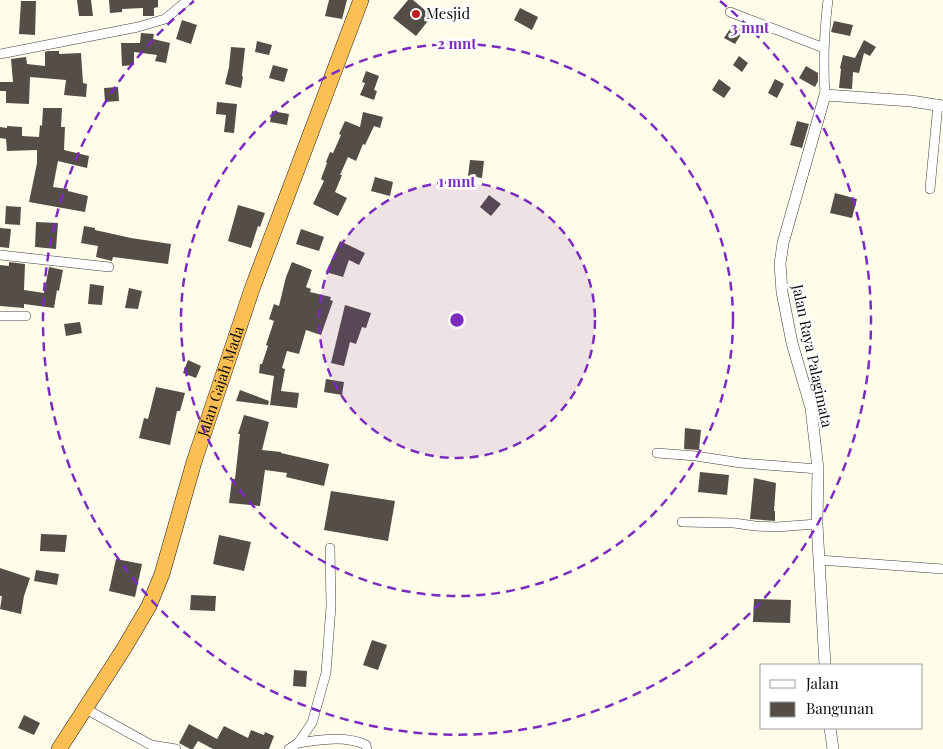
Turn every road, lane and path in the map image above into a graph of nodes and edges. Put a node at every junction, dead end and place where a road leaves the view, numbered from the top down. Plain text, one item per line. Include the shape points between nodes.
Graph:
1 (188, 0) edge
2 (360, 0) edge
3 (828, 0) edge
4 (730, 12) dead end
5 (824, 48) junction
6 (0, 54) edge
7 (825, 95) junction
8 (941, 105) edge
9 (930, 189) dead end
10 (0, 255) edge
11 (109, 267) dead end
12 (0, 316) edge
13 (26, 316) dead end
14 (657, 453) dead end
15 (818, 469) junction
16 (682, 522) dead end
17 (818, 524) junction
18 (330, 548) dead end
19 (819, 560) junction
20 (943, 569) edge
21 (825, 664) edge
22 (84, 708) junction
23 (830, 729) edge
24 (298, 743) junction
25 (59, 749) edge
26 (176, 749) edge
27 (289, 749) edge
28 (368, 749) edge
29 (833, 749) edge

1 - 6 street via 165,19 138,27
2 - 22 highway, Jalan Gajah Mada via 252,289 194,462 162,574 149,606
3 - 5 street, Jalan Raya Palagimata
4 - 5 street
5 - 7 street, Jalan Raya Palagimata
7 - 8 street
7 - 15 street, Jalan Raya Palagimata via 783,243 780,264 792,343 811,408
8 - 9 street
10 - 11 street
12 - 13 street
14 - 15 street
15 - 17 street, Jalan Raya Palagimata
16 - 17 street via 776,527
17 - 19 street, Jalan Raya Palagimata
18 - 24 street via 331,606 326,673 312,723
19 - 20 street
19 - 21 street, Jalan Raya Palagimata
22 - 25 highway, Jalan Gajah Mada
22 - 26 street via 151,745
23 - 29 street
24 - 27 street
24 - 28 street via 336,738 356,741

